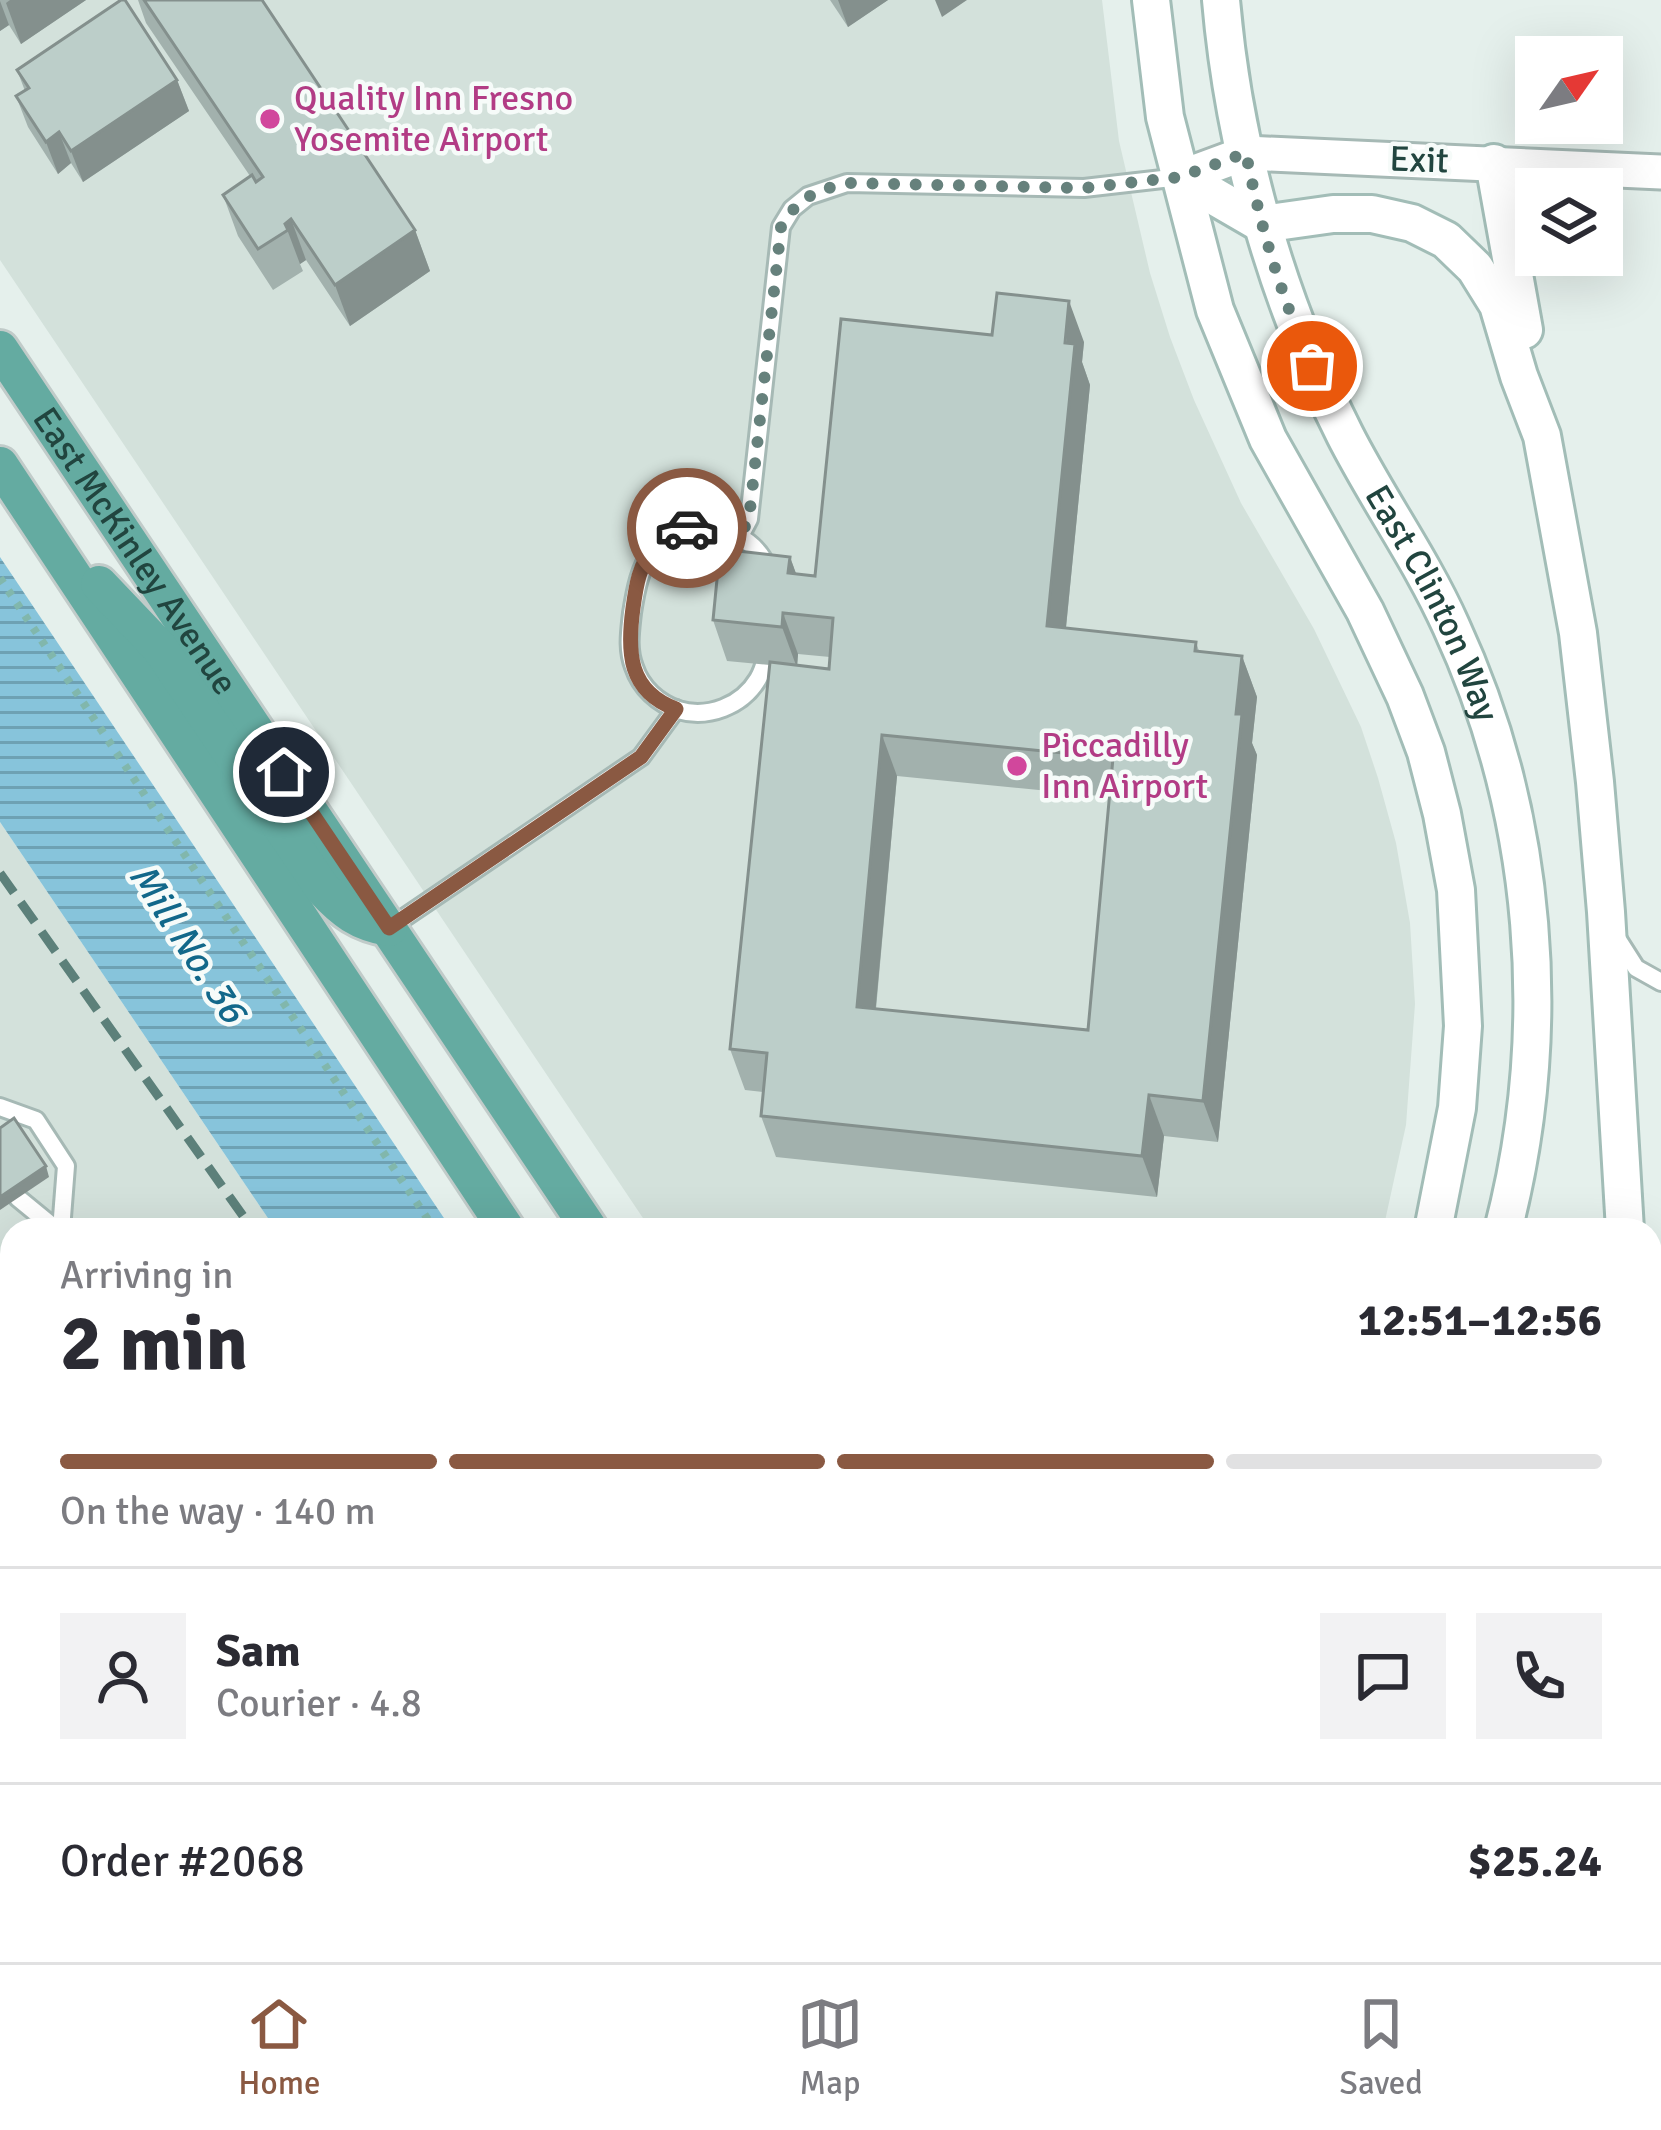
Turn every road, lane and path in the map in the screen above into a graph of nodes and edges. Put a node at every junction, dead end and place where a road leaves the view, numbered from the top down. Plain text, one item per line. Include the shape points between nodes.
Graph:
1 (1151, 0) edge
2 (1221, 0) edge
3 (1246, 153) junction
4 (1494, 163) junction
5 (1661, 172) edge
6 (1180, 177) junction
7 (1262, 224) junction
8 (0, 349) edge
9 (1542, 436) junction
10 (0, 465) edge
11 (31, 511) junction
12 (740, 536) junction
13 (0, 578) edge
14 (676, 709) junction
15 (1606, 912) junction
16 (389, 928) junction
17 (1661, 982) edge
18 (0, 1107) edge
19 (19, 1198) edge
20 (44, 1218) edge
21 (60, 1218) edge
22 (427, 1218) edge
23 (499, 1218) edge
24 (582, 1218) edge
25 (1435, 1218) edge
26 (1506, 1218) edge
27 (1623, 1218) edge

1 - 6 main road, East Clinton Way
2 - 3 main road, East Clinton Way
3 - 4 street, Exit
3 - 6 street, Exit
3 - 7 main road, East Clinton Way
4 - 5 street, Exit
4 - 9 main road
6 - 7 main road
6 - 12 lane via 1084,188 847,183 792,209 781,227 749,519
6 - 25 main road, East Clinton Way via 1238,371 1387,657 1442,814 1456,890 1463,1026
7 - 9 main road via 1372,214 1446,240 1498,305
7 - 26 main road, East Clinton Way via 1309,358 1452,628 1507,790 1532,949 1533,1030
8 - 16 main road, East McKinley Avenue
9 - 15 main road via 1578,633
10 - 11 main road, East McKinley Avenue
11 - 16 main road via 159,647 323,889 345,913
11 - 23 main road, East McKinley Avenue
12 - 14 lane via 759,552 774,589 766,659 745,695 727,707
12 - 14 lane via 687,528 653,548 642,565 629,653 647,692
13 - 22 path
14 - 16 lane via 641,757
15 - 17 lane via 1636,968
15 - 27 main road
16 - 24 main road, East McKinley Avenue
18 - 21 lane via 36,1120 66,1166
19 - 20 lane

